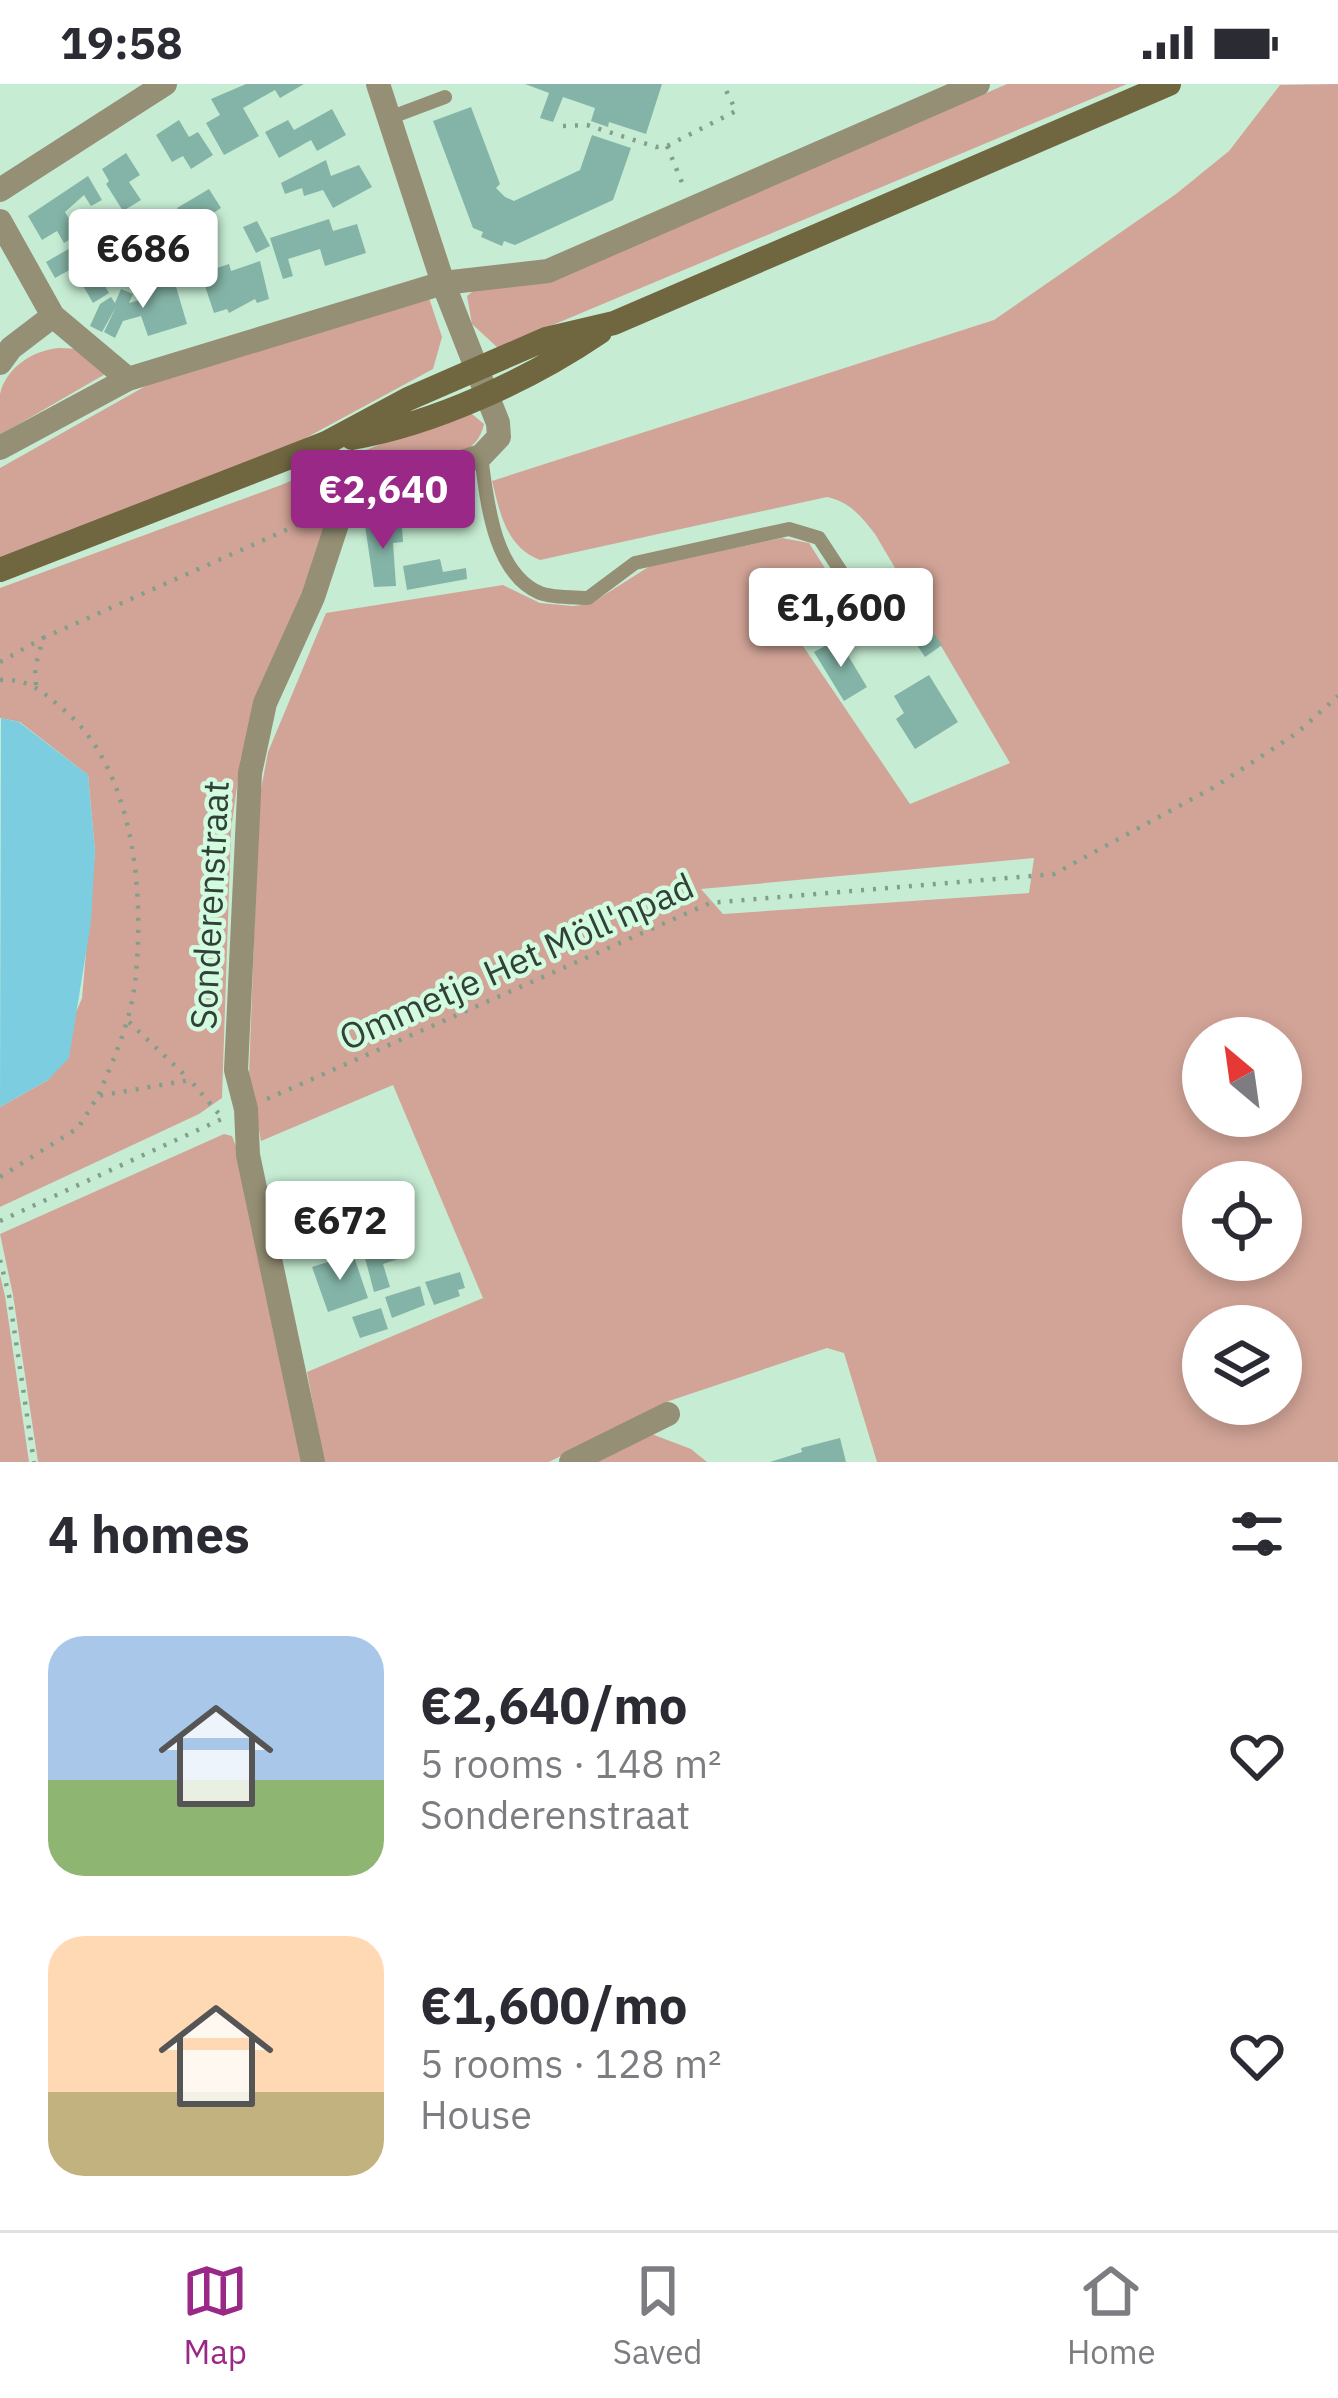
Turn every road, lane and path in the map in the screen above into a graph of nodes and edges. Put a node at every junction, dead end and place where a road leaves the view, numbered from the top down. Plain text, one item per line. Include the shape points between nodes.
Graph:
1 (165, 84) edge
2 (378, 84) edge
3 (723, 84) edge
4 (978, 84) edge
5 (1169, 84) edge
6 (445, 97) dead end
7 (389, 118) junction
8 (563, 126) dead end
9 (667, 146) junction
10 (0, 190) edge
11 (692, 208) junction
12 (0, 221) edge
13 (442, 283) junction
14 (53, 316) junction
15 (614, 322) junction
16 (4, 348) edge
17 (477, 367) junction
18 (128, 379) junction
19 (487, 392) junction
20 (326, 443) junction
21 (0, 448) edge
22 (481, 456) junction
23 (342, 508) junction
24 (0, 570) edge
25 (867, 611) dead end
26 (43, 638) junction
27 (0, 662) edge
28 (0, 680) edge
29 (35, 686) junction
30 (1338, 696) edge
31 (127, 1020) junction
32 (190, 1080) junction
33 (98, 1096) junction
34 (234, 1114) junction
35 (0, 1177) edge
36 (0, 1221) edge
37 (0, 1260) edge
38 (668, 1414) dead end
39 (34, 1462) edge
40 (313, 1462) edge
41 (571, 1462) edge

1 - 10 street
2 - 7 street
3 - 9 path via 736,111
4 - 11 street
5 - 15 main road
6 - 7 lane
7 - 13 street
8 - 9 path via 587,124
9 - 11 path
11 - 13 street via 548,271
12 - 14 street
13 - 17 street
13 - 18 street
14 - 16 street
14 - 18 street
15 - 17 main road
15 - 19 main road via 560,359
17 - 19 street
17 - 20 main road
18 - 21 street
19 - 20 main road
19 - 22 street via 499,437
20 - 24 main road
22 - 23 street
22 - 25 lane via 515,577 542,594 588,598 635,563 789,529 819,538
23 - 26 path
23 - 34 street, Sonderenstraat via 266,703 250,772
26 - 27 path
26 - 29 path
28 - 29 path
29 - 31 path via 83,726 105,757 118,799 139,916
30 - 34 path, Ommetje Het Möll'npad via 1216,786 1054,874 710,903
31 - 32 path
31 - 33 path
32 - 33 path
32 - 34 path
33 - 35 path via 78,1128
34 - 36 path, Ommetje Het Möll'npad
34 - 40 street, Sonderenstraat
37 - 39 path
38 - 41 street

